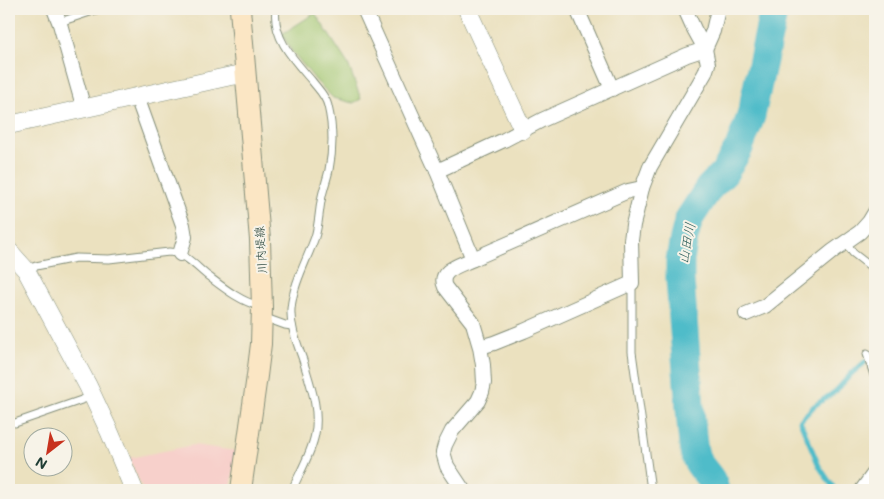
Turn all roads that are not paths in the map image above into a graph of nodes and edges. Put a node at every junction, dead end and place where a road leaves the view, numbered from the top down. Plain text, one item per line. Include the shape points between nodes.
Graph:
1 (99, 9) edge
2 (240, 9) edge
3 (276, 9) edge
4 (364, 9) edge
5 (467, 9) edge
6 (577, 9) edge
7 (684, 9) edge
8 (718, 9) edge
9 (57, 15) edge
10 (705, 48) junction
11 (245, 74) junction
12 (612, 89) junction
13 (137, 97) junction
14 (84, 109) junction
15 (9, 125) edge
16 (523, 130) junction
17 (436, 171) junction
18 (642, 188) junction
19 (875, 212) edge
20 (846, 242) junction
21 (9, 251) edge
22 (180, 254) junction
23 (473, 259) junction
24 (26, 270) junction
25 (875, 270) edge
26 (632, 283) junction
27 (262, 312) junction
28 (746, 314) dead end
29 (292, 326) junction
30 (480, 347) junction
31 (867, 354) dead end
32 (875, 378) edge
33 (94, 396) junction
34 (16, 423) dead end
35 (875, 472) edge
36 (134, 490) edge
37 (241, 490) edge
38 (292, 490) edge
39 (463, 490) edge
40 (652, 490) edge
41 (862, 490) edge

1 - 9 lane
2 - 11 main road, 川内堤線
3 - 29 lane via 277,28 284,46 326,101 332,143 318,225 291,308
4 - 17 street
5 - 16 street
6 - 12 street
7 - 10 street
8 - 10 street
9 - 14 street
10 - 12 street
10 - 18 street via 708,64 705,73 650,167
11 - 13 street
11 - 27 main road, 川内堤線 via 260,240
12 - 16 street
13 - 14 street
13 - 22 street via 183,225 185,237
14 - 15 street
16 - 17 street
17 - 23 street
18 - 23 street via 628,191
18 - 26 street via 631,240
19 - 20 street via 860,232
20 - 25 lane via 853,253
20 - 28 street via 765,306
21 - 24 street
22 - 24 lane via 76,258
22 - 27 lane
23 - 30 street via 442,277 445,287 473,323
24 - 33 street
26 - 30 street via 494,344
26 - 40 lane via 632,352
27 - 29 lane
27 - 37 main road, 川内堤線 via 261,344
29 - 38 lane via 316,406 316,420 315,435
30 - 39 street via 482,392 448,437 443,452
31 - 32 lane
33 - 34 lane
33 - 36 street
35 - 41 street

